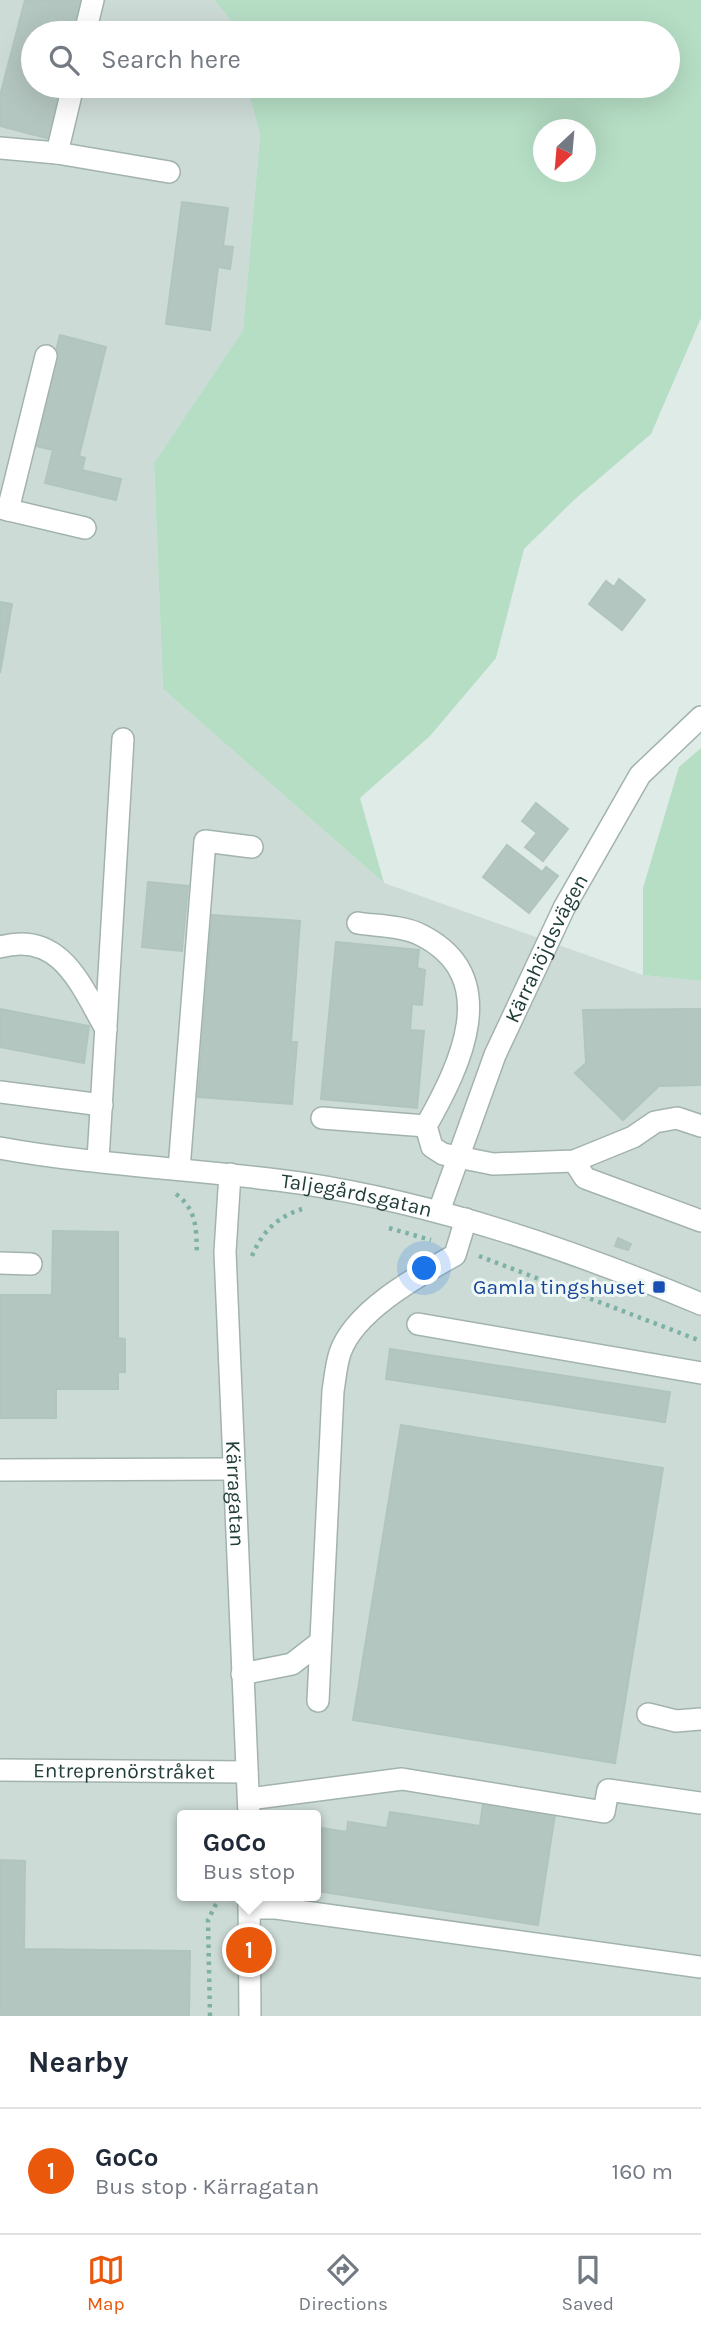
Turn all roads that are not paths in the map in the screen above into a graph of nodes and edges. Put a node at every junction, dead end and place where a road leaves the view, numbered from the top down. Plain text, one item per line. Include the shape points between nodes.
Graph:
1 (93, 0) edge
2 (88, 21) edge
3 (70, 98) edge
4 (0, 148) edge
5 (57, 153) junction
6 (169, 172) dead end
7 (46, 356) dead end
8 (4, 509) edge
9 (85, 528) dead end
10 (701, 717) edge
11 (123, 739) dead end
12 (252, 847) dead end
13 (358, 923) dead end
14 (0, 947) edge
15 (106, 1029) junction
16 (0, 1092) edge
17 (102, 1105) junction
18 (322, 1118) dead end
19 (426, 1126) junction
20 (701, 1126) edge
21 (0, 1148) edge
22 (455, 1158) junction
23 (99, 1160) junction
24 (574, 1161) junction
25 (179, 1168) junction
26 (230, 1174) junction
27 (439, 1211) junction
28 (466, 1219) junction
29 (701, 1221) edge
30 (0, 1263) edge
31 (31, 1264) dead end
32 (701, 1304) edge
33 (418, 1324) dead end
34 (701, 1373) edge
35 (234, 1468) junction
36 (0, 1469) edge
37 (318, 1643) junction
38 (242, 1674) junction
39 (318, 1701) dead end
40 (648, 1714) dead end
41 (701, 1719) edge
42 (0, 1770) edge
43 (247, 1772) junction
44 (701, 1803) edge
45 (249, 1807) edge
46 (249, 1902) edge
47 (701, 1967) edge
48 (250, 2016) edge

1 - 2 street
3 - 5 street
4 - 5 street
5 - 6 street
7 - 8 street
8 - 9 street
10 - 22 street, Kärrahöjdsvägen via 640,775 576,886 495,1055
11 - 15 street
12 - 25 street via 205,841
13 - 19 street via 420,934 456,961 466,989 470,1006 466,1038 445,1093
14 - 15 street via 33,942 68,964
15 - 17 street
16 - 17 street
17 - 23 street
18 - 19 street
19 - 22 street via 432,1147
20 - 24 street via 677,1118 655,1122 633,1137
21 - 23 street, Taljegårdsgatan
22 - 24 street via 493,1164
22 - 27 street, Kärrahöjdsvägen
23 - 25 street, Taljegårdsgatan
24 - 29 street via 585,1178
25 - 26 street, Taljegårdsgatan
26 - 27 street, Taljegårdsgatan
26 - 35 street, Kärragatan via 225,1252
27 - 28 street, Taljegårdsgatan
28 - 32 street, Taljegårdsgatan via 590,1259
28 - 37 street via 455,1255 411,1280 356,1325 340,1352 333,1391
30 - 31 street
33 - 34 street
35 - 36 street
35 - 38 street, Kärragatan
37 - 38 street via 292,1664
37 - 39 street
38 - 43 street, Kärragatan
40 - 41 street via 677,1721
42 - 43 street, Entreprenörstråket
43 - 45 street, Kärragatan
44 - 45 street via 608,1790 604,1812 402,1779
46 - 47 street
46 - 48 street

